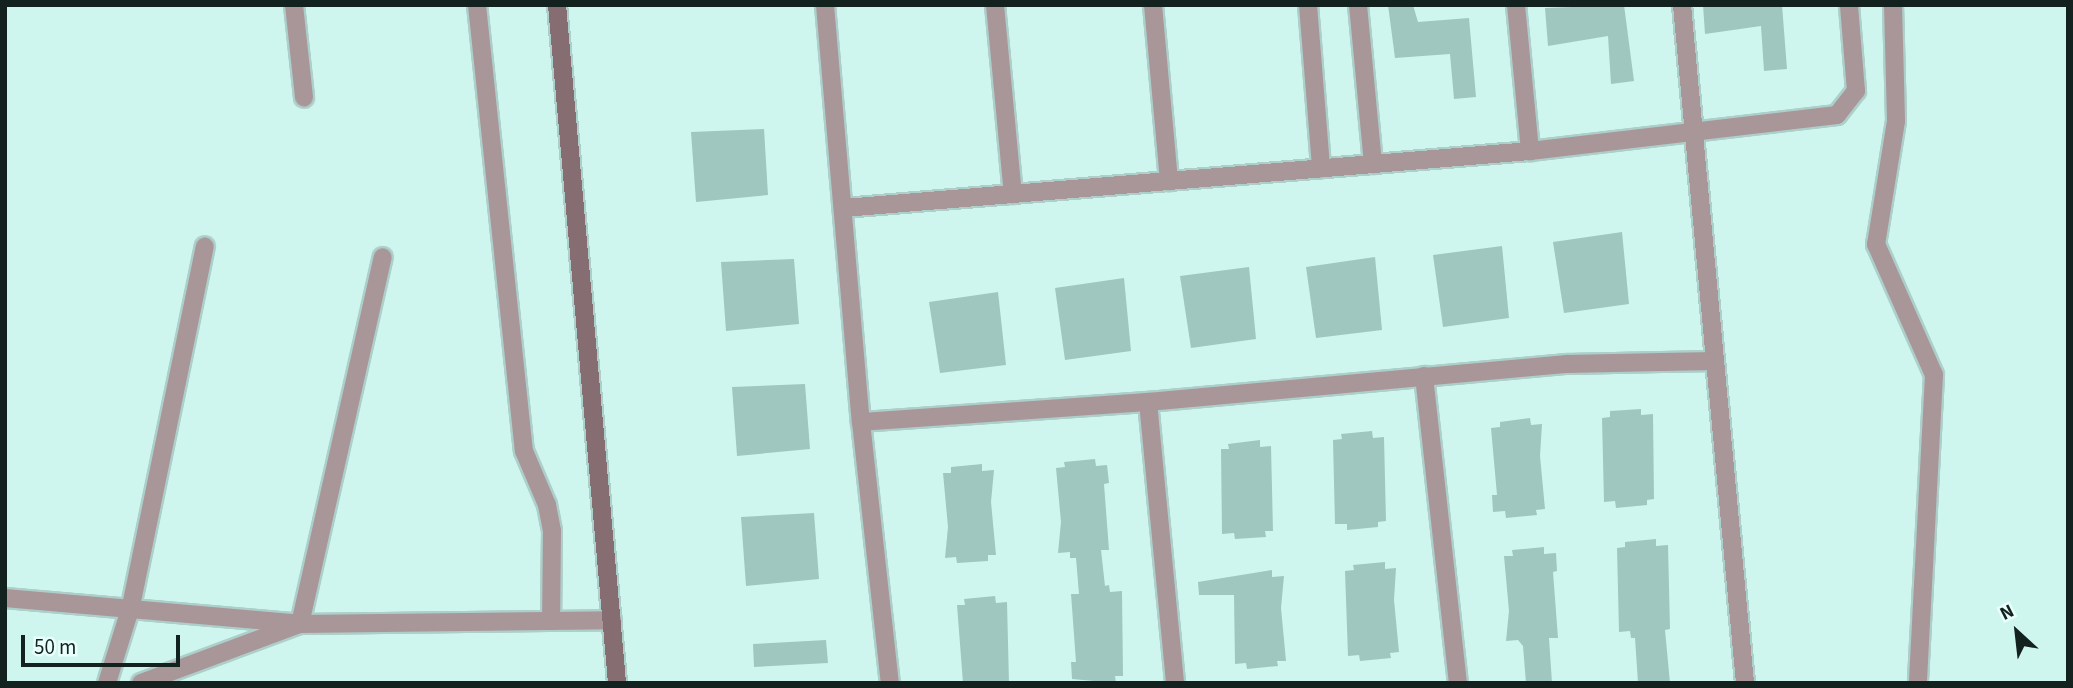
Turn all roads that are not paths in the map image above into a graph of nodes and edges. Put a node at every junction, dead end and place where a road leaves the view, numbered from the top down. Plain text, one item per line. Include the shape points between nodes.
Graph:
1 (294, 5) edge
2 (477, 5) edge
3 (557, 5) edge
4 (825, 5) edge
5 (995, 5) edge
6 (1153, 5) edge
7 (1308, 5) edge
8 (1358, 5) edge
9 (1516, 5) edge
10 (1682, 5) edge
11 (1849, 5) edge
12 (1893, 5) edge
13 (304, 97) dead end
14 (1695, 134) junction
15 (1530, 151) junction
16 (1373, 164) junction
17 (1321, 169) junction
18 (1169, 181) junction
19 (1013, 194) junction
20 (844, 208) junction
21 (205, 247) dead end
22 (383, 257) dead end
23 (1715, 361) junction
24 (1424, 376) junction
25 (1148, 402) junction
26 (861, 422) junction
27 (5, 598) edge
28 (131, 606) junction
29 (611, 620) junction
30 (551, 621) junction
31 (300, 624) junction
32 (107, 683) edge
33 (141, 683) edge
34 (617, 683) edge
35 (890, 683) edge
36 (1175, 683) edge
37 (1458, 683) edge
38 (1745, 683) edge
39 (1918, 683) edge

1 - 13 street
2 - 30 street via 524,451 547,505 552,531
3 - 29 street
4 - 20 street
5 - 19 street
6 - 18 street
7 - 17 street
8 - 16 street
9 - 15 street
10 - 14 street
11 - 14 street via 1856,91 1837,115
12 - 39 street via 1896,121 1876,244 1934,375
14 - 15 street
14 - 23 street
15 - 16 street
16 - 17 street
17 - 18 street
18 - 19 street
19 - 20 street
20 - 26 street
21 - 28 street
22 - 31 street
23 - 24 street via 1567,364
23 - 38 street
24 - 25 street
24 - 37 street
25 - 26 street
25 - 36 street
26 - 35 street
27 - 28 street
28 - 31 street
28 - 32 street
29 - 30 street
29 - 34 street
30 - 31 street
31 - 33 street

